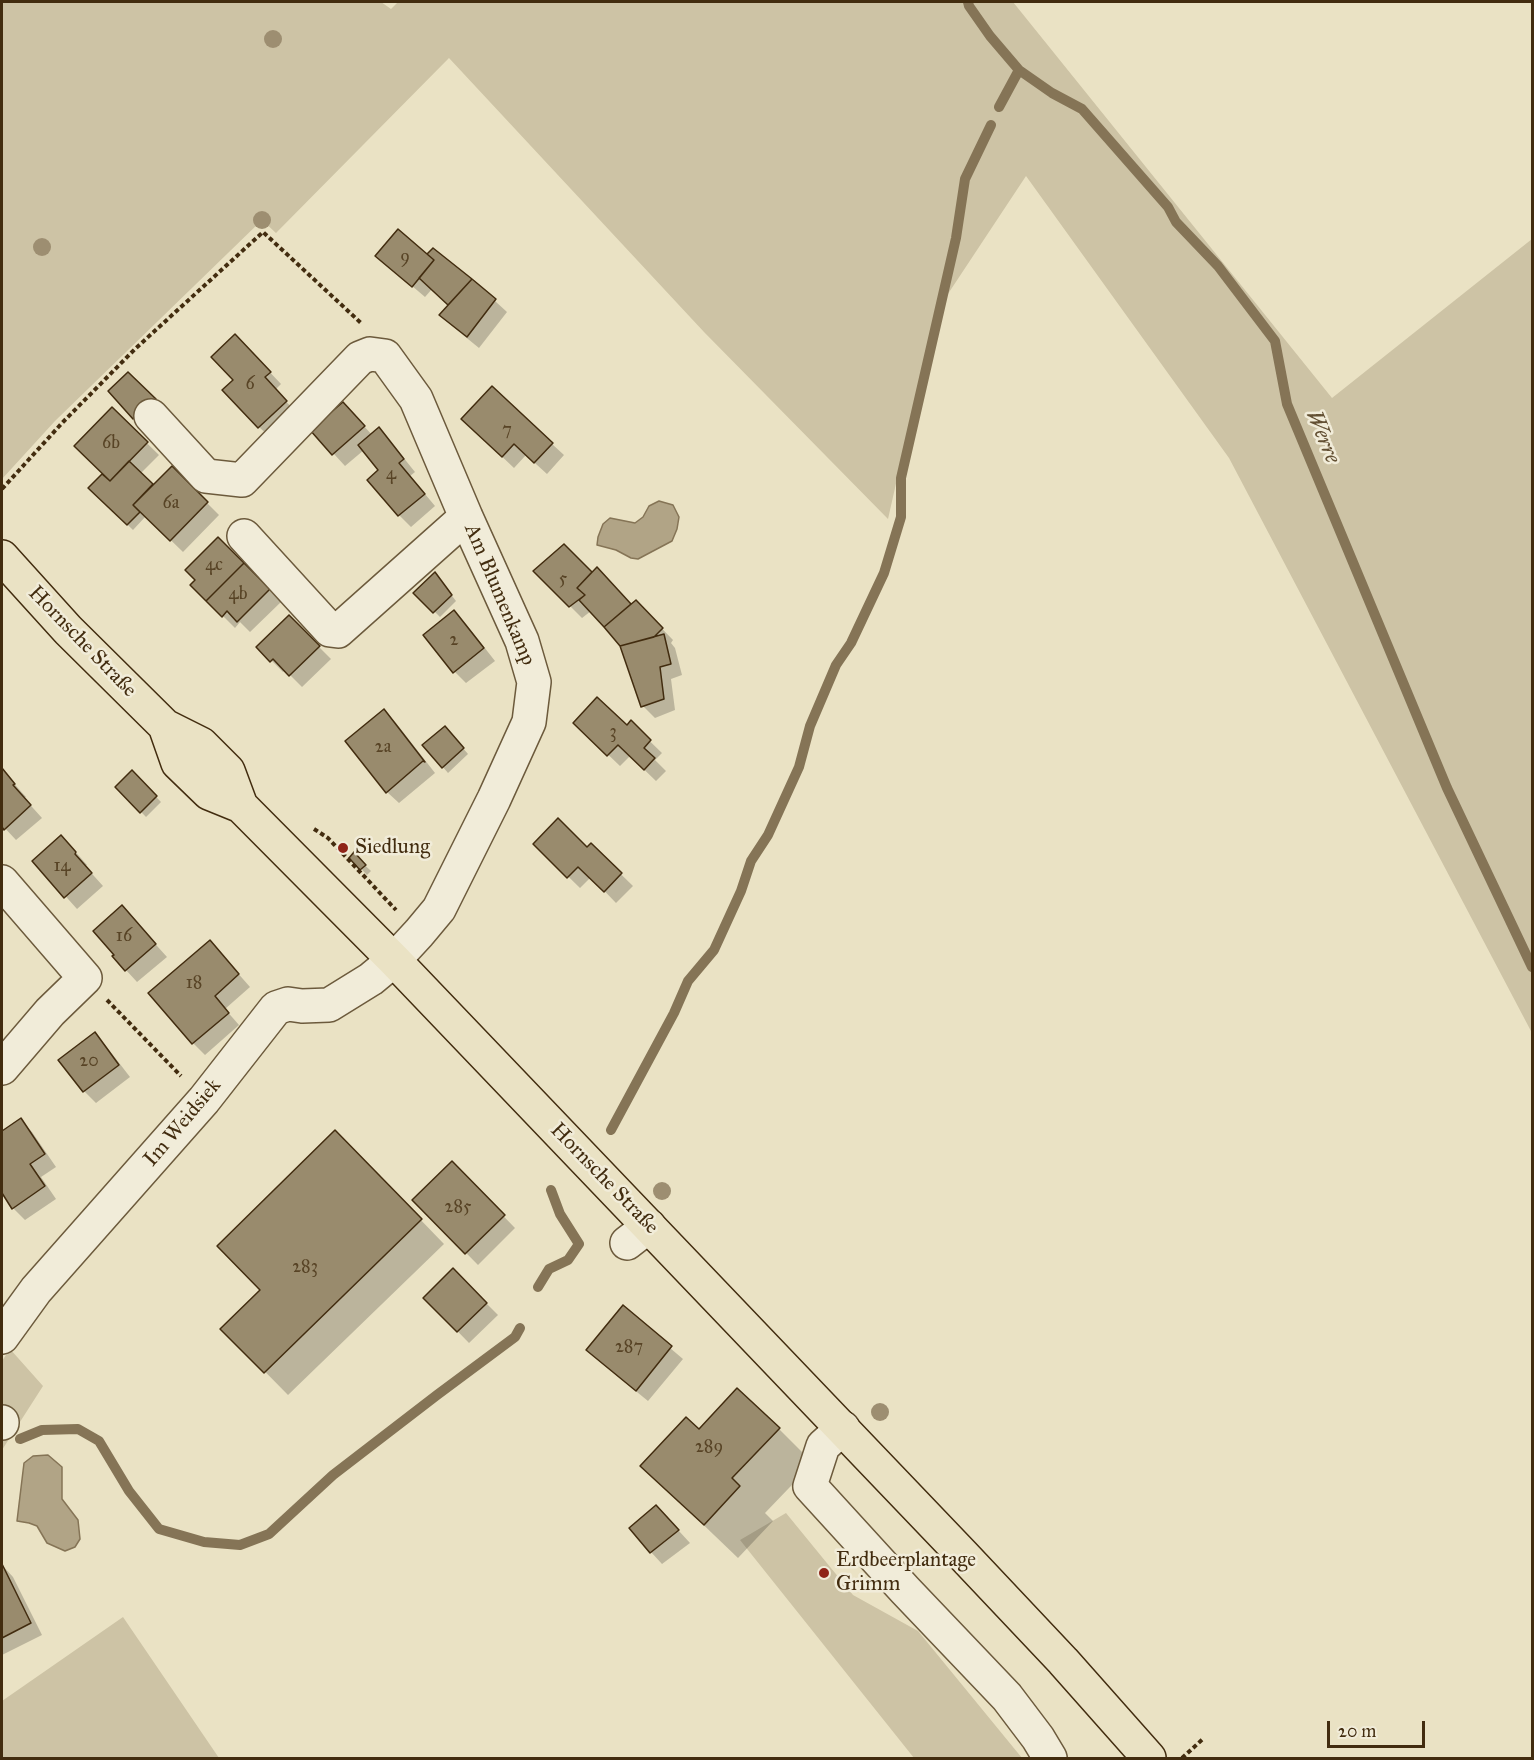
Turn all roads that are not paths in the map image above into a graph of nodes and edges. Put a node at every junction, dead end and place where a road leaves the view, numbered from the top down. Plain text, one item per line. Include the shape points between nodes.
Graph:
1 (151, 416) dead end
2 (466, 518) junction
3 (244, 536) dead end
4 (2, 557) edge
5 (2, 882) edge
6 (394, 960) junction
7 (2, 1068) edge
8 (2, 1337) edge
9 (843, 1428) junction
10 (1050, 1758) edge
11 (1149, 1758) edge

1 - 2 street, Am Blumenkamp via 206,476 242,480 360,358 370,354 385,356 416,399
2 - 3 street via 338,631 330,630
2 - 6 street, Am Blumenkamp via 522,641 534,682 529,722 439,909
4 - 6 main road, Hornsche Straße via 68,630 165,726 178,763 209,792 241,806
5 - 7 street via 86,978 50,1012
6 - 8 street, Im Weidsiek via 329,1005 288,1004 276,1008 204,1100 36,1290
6 - 9 main road, Hornsche Straße via 638,1235
9 - 10 street via 823,1446 810,1486 1007,1696
9 - 11 main road, Hornsche Straße

